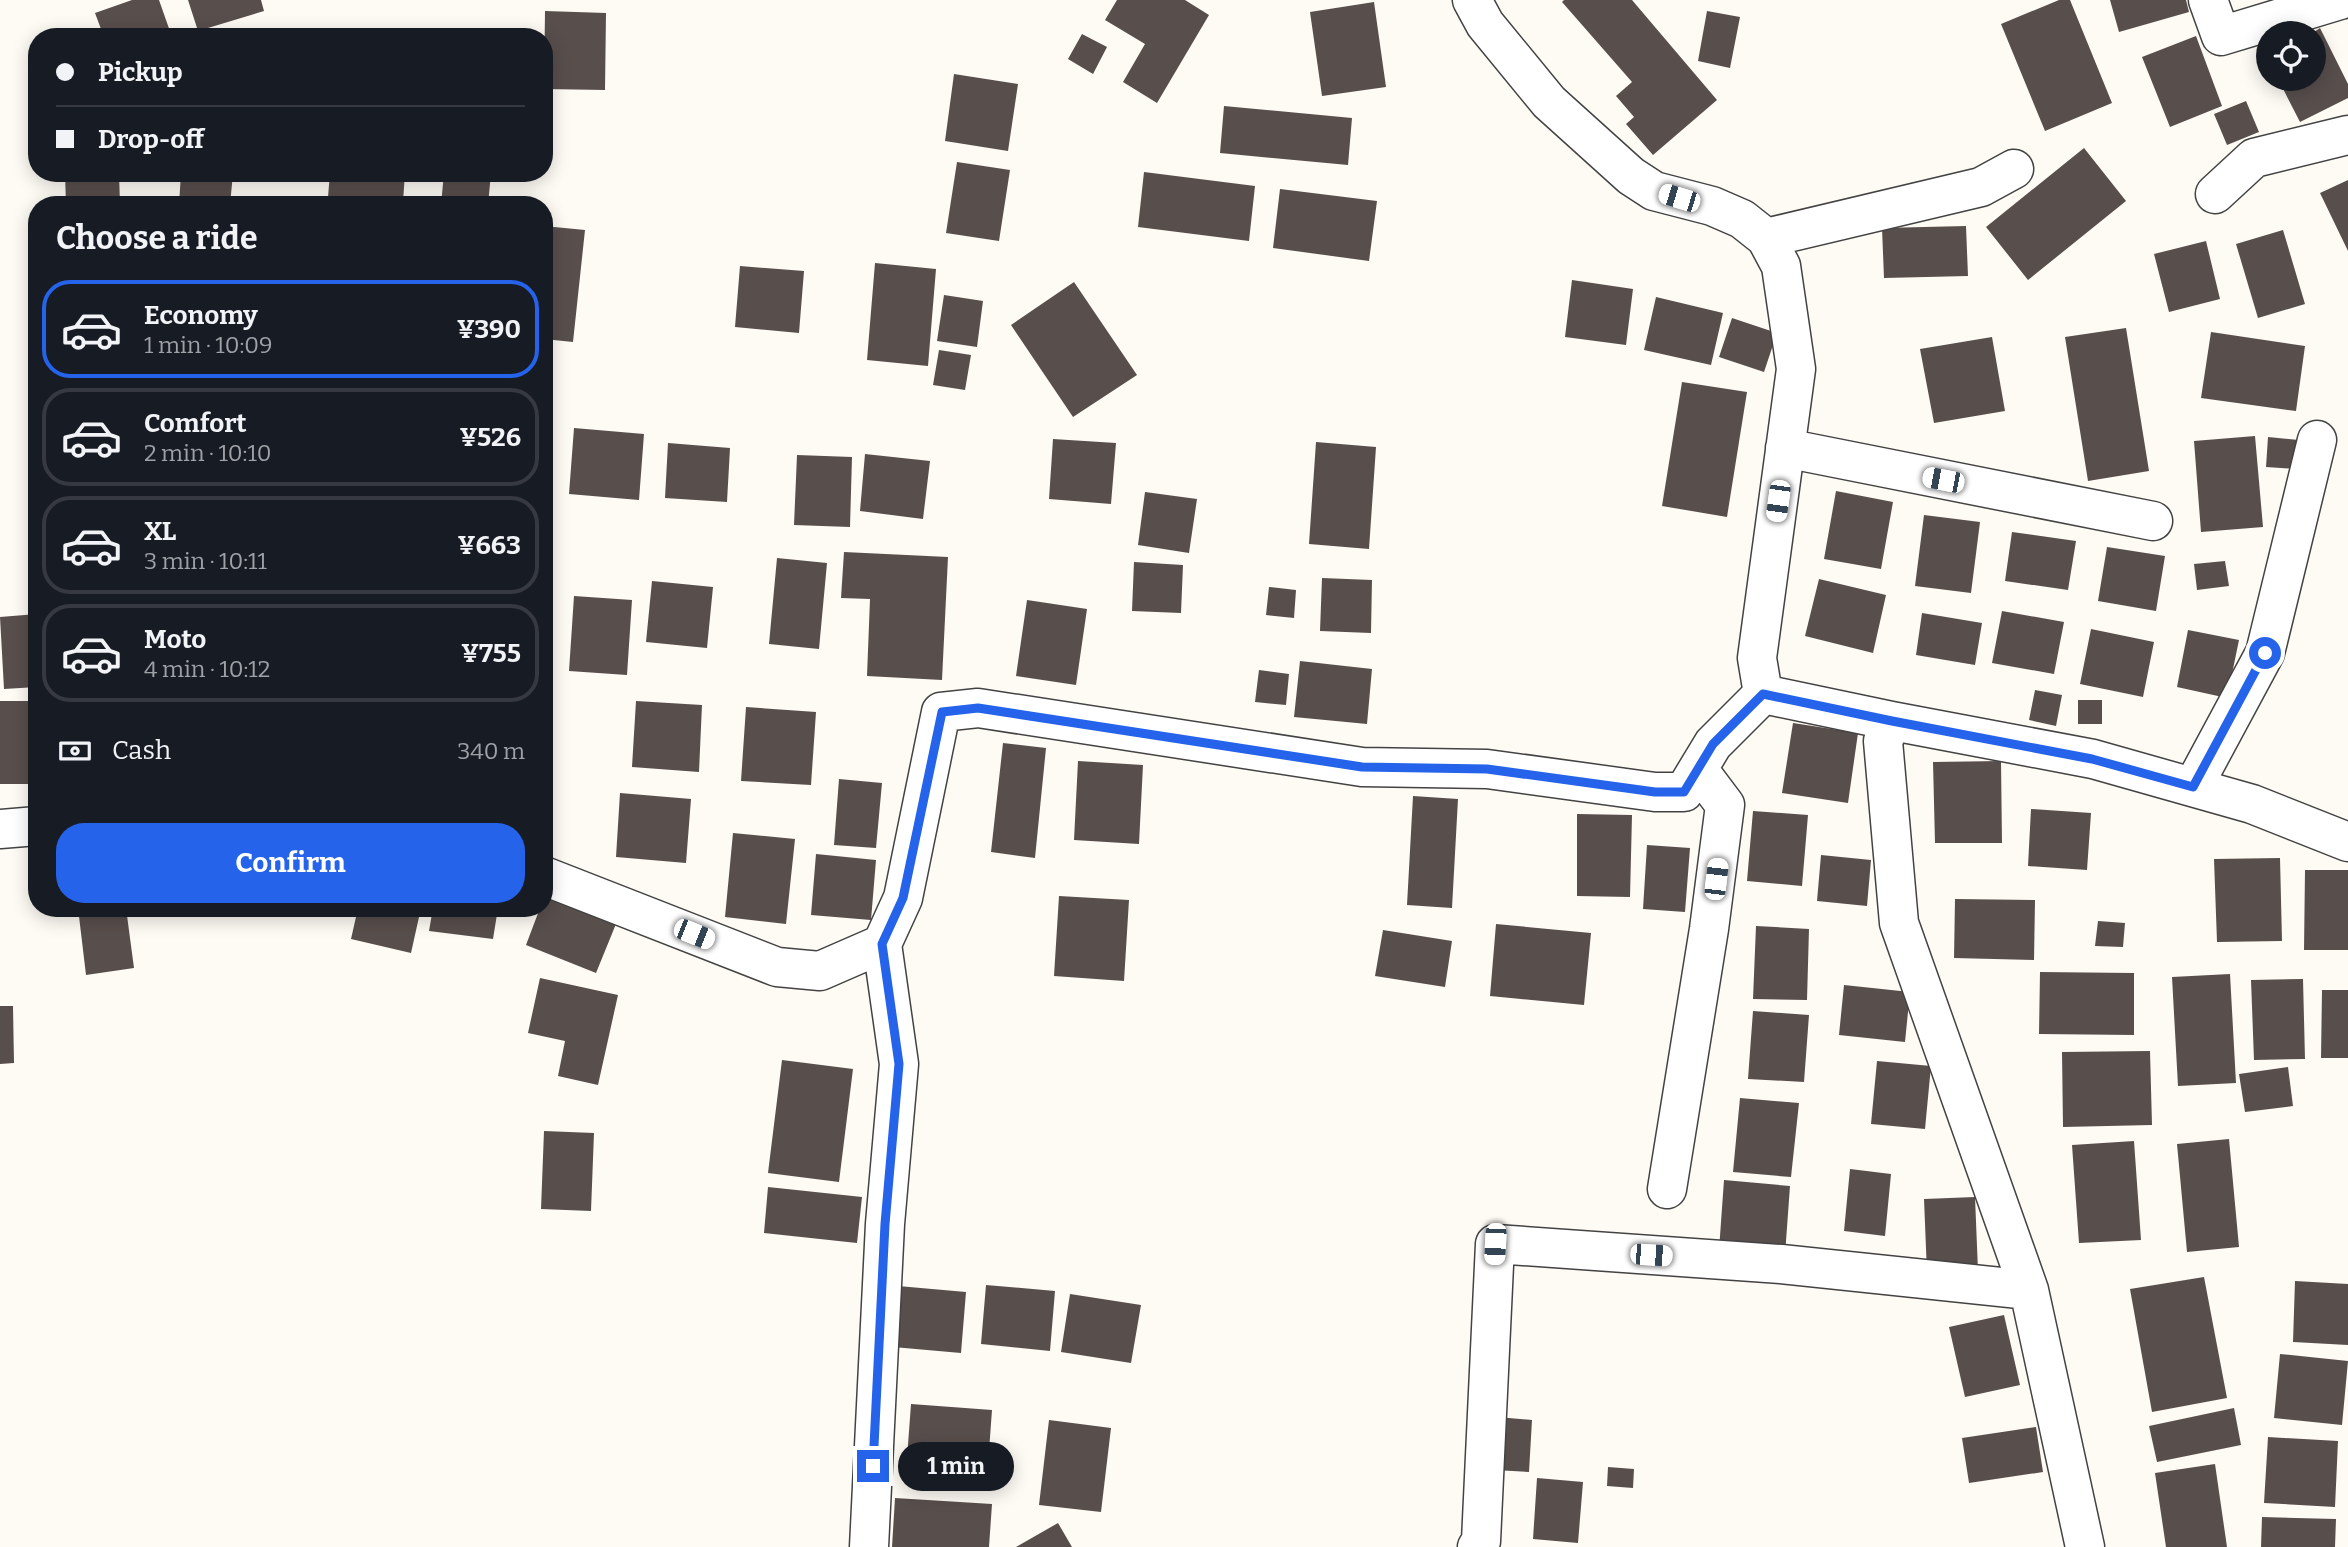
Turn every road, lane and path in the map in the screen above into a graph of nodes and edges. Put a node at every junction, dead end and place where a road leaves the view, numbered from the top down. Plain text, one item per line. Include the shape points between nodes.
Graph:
1 (1472, 0) edge
2 (2208, 0) edge
3 (2340, 0) edge
4 (2348, 135) edge
5 (2014, 169) dead end
6 (2215, 194) dead end
7 (1766, 238) junction
8 (2317, 440) dead end
9 (1786, 448) junction
10 (2153, 521) dead end
11 (1763, 694) junction
12 (1892, 721) junction
13 (1698, 769) junction
14 (2193, 787) junction
15 (28, 827) edge
16 (0, 829) edge
17 (2348, 842) edge
18 (553, 880) edge
19 (882, 944) junction
20 (1667, 1189) dead end
21 (2028, 1290) junction
22 (869, 1547) edge
23 (1477, 1547) edge
24 (2085, 1547) edge

1 - 7 street via 1485,24 1549,102 1631,177 1654,191 1742,219
2 - 3 street via 2221,36
4 - 6 street via 2254,158
5 - 7 street via 1981,187
7 - 9 street via 1781,266 1796,369
8 - 14 street via 2265,653
9 - 10 street
9 - 11 street via 1757,658
11 - 12 street
11 - 13 street via 1713,744
12 - 14 street via 2092,759
12 - 21 street via 1883,741 1899,923
13 - 19 street via 1684,792 1655,792 1487,769 1362,767 978,708 942,712 903,898
13 - 20 street via 1725,805
14 - 17 street via 2252,804
15 - 16 street
18 - 19 street via 777,967 820,971
19 - 22 street via 899,1064 885,1224
21 - 23 street via 1781,1264 1495,1244 1481,1541
21 - 24 street

